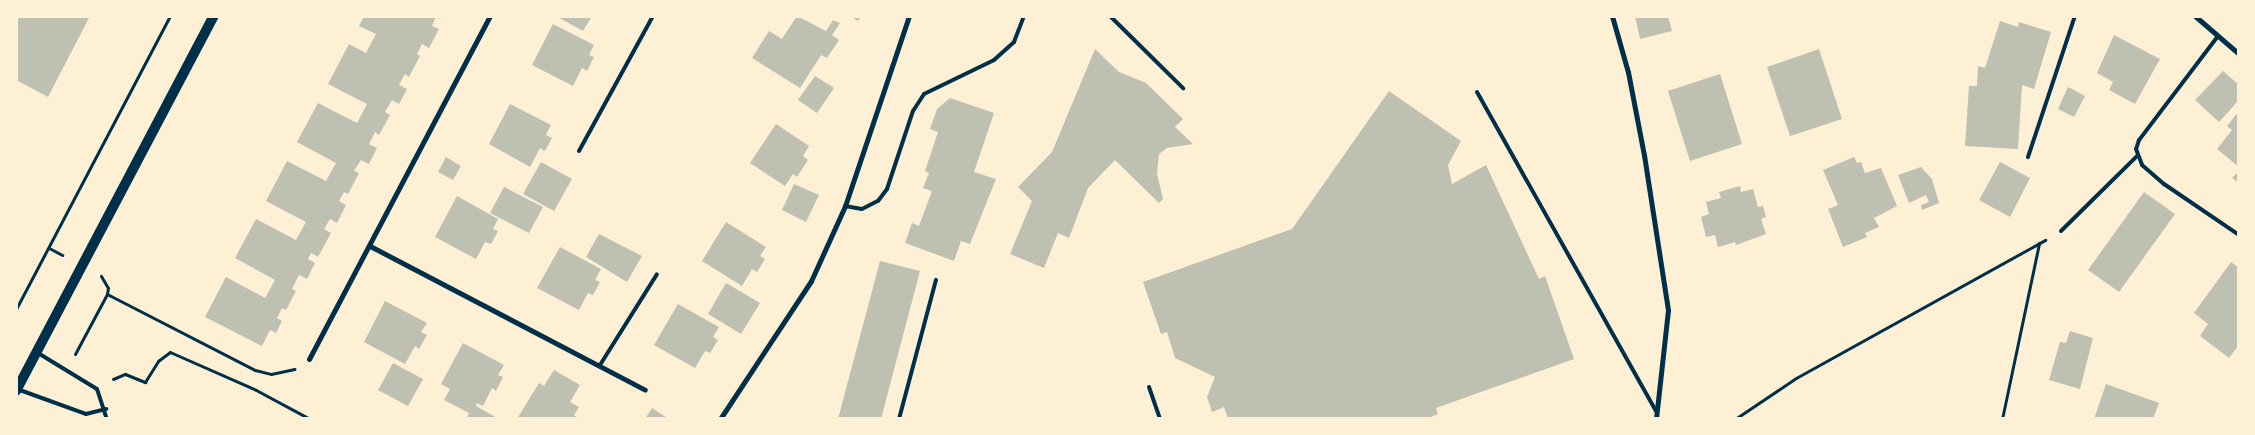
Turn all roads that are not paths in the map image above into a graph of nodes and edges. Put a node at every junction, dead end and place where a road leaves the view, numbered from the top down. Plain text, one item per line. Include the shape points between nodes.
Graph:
1 (214, 16) edge
2 (490, 16) edge
3 (653, 16) edge
4 (909, 16) edge
5 (1024, 16) edge
6 (1110, 16) edge
7 (1612, 16) edge
8 (2074, 16) edge
9 (2195, 16) edge
10 (2218, 36) junction
11 (2239, 54) edge
12 (1183, 88) dead end
13 (1477, 92) dead end
14 (578, 152) dead end
15 (2137, 156) junction
16 (2028, 158) dead end
17 (845, 206) junction
18 (2061, 231) road end
19 (2239, 236) edge
20 (370, 246) junction
21 (657, 274) dead end
22 (936, 280) dead end
23 (36, 352) junction
24 (309, 360) road end
25 (600, 365) junction
26 (1149, 387) dead end
27 (17, 390) edge
28 (645, 390) dead end
29 (106, 409) junction
30 (1657, 416) edge
31 (107, 419) edge
32 (720, 419) edge
33 (899, 419) edge
34 (1160, 419) edge

1 - 23 main road
2 - 20 street
3 - 14 lane
4 - 17 street
5 - 17 lane via 1014,42 994,60 924,94 913,111 887,189 878,202 862,208
6 - 12 lane
7 - 30 street via 1639,127 1668,310
8 - 16 lane
9 - 10 street
10 - 11 street
10 - 15 lane via 2139,140
13 - 30 lane
15 - 18 lane
15 - 19 lane via 2164,184
17 - 32 street via 811,281
20 - 24 street
20 - 25 street
21 - 25 lane
22 - 33 lane
23 - 27 main road
23 - 29 lane via 68,368 97,389
25 - 28 street
26 - 34 lane
27 - 29 lane via 86,414
29 - 31 lane

